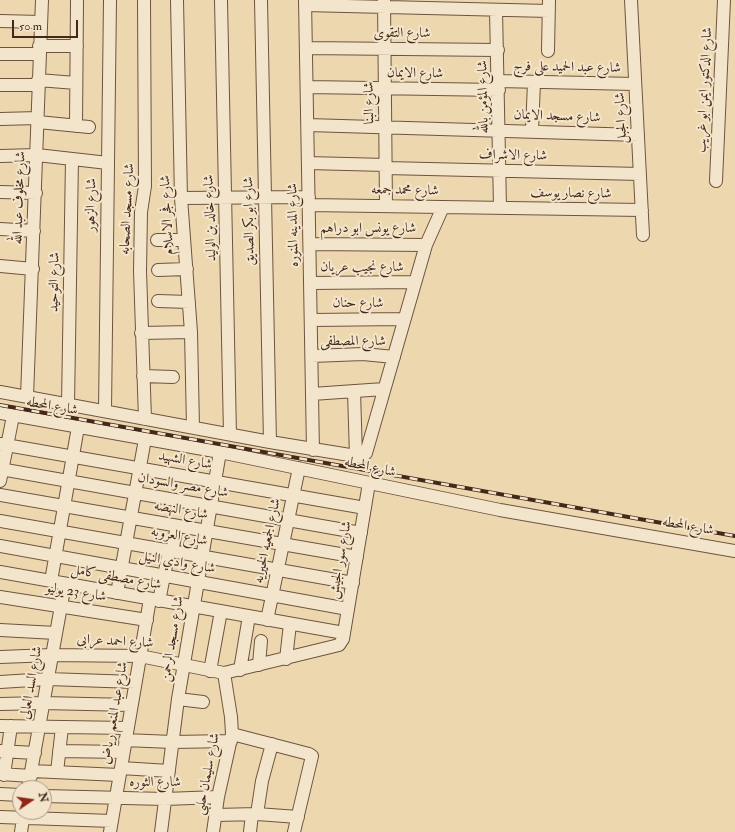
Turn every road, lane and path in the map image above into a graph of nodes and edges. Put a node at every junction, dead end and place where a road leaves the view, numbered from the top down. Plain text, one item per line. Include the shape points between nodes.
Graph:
1 (42, 0) edge
2 (77, 0) edge
3 (110, 0) edge
4 (144, 0) edge
5 (177, 0) edge
6 (222, 0) edge
7 (261, 0) edge
8 (631, 0) edge
9 (724, 0) edge
10 (305, 2) edge
11 (384, 3) edge
12 (479, 5) edge
13 (516, 5) edge
14 (549, 6) edge
15 (496, 10) junction
16 (0, 21) edge
17 (41, 22) junction
18 (77, 46) junction
19 (306, 48) junction
20 (385, 49) junction
21 (39, 50) junction
22 (498, 50) junction
23 (548, 51) dead end
24 (0, 54) edge
25 (534, 82) junction
26 (38, 83) junction
27 (76, 83) junction
28 (635, 84) junction
29 (0, 85) edge
30 (499, 86) junction
31 (307, 87) junction
32 (385, 88) junction
33 (0, 119) edge
34 (38, 120) junction
35 (308, 125) junction
36 (76, 126) junction
37 (89, 127) dead end
38 (386, 127) junction
39 (499, 130) junction
40 (532, 131) junction
41 (638, 135) junction
42 (37, 155) junction
43 (0, 156) edge
44 (72, 159) junction
45 (108, 163) junction
46 (308, 163) junction
47 (386, 167) junction
48 (500, 171) junction
49 (640, 174) junction
50 (716, 181) dead end
51 (0, 192) edge
52 (36, 193) junction
53 (264, 197) junction
54 (181, 198) junction
55 (226, 198) junction
56 (309, 201) junction
57 (386, 206) junction
58 (443, 206) junction
59 (500, 208) junction
60 (642, 210) junction
61 (0, 230) edge
62 (34, 231) junction
63 (643, 236) dead end
64 (157, 240) dead end
65 (184, 240) junction
66 (310, 244) junction
67 (426, 245) junction
68 (0, 266) edge
69 (33, 269) junction
70 (186, 269) junction
71 (158, 270) dead end
72 (415, 282) junction
73 (310, 283) junction
74 (158, 301) dead end
75 (189, 302) junction
76 (404, 319) junction
77 (311, 320) junction
78 (191, 332) junction
79 (141, 333) junction
80 (312, 356) junction
81 (394, 357) junction
82 (143, 376) junction
83 (173, 377) dead end
84 (384, 390) junction
85 (354, 391) junction
86 (0, 392) edge
87 (312, 394) junction
88 (27, 397) junction
89 (68, 405) junction
90 (105, 411) junction
91 (0, 413) edge
92 (13, 416) junction
93 (144, 419) junction
94 (78, 427) junction
95 (193, 427) junction
96 (230, 434) junction
97 (145, 439) junction
98 (270, 442) junction
99 (4, 445) edge
100 (314, 450) junction
101 (220, 452) junction
102 (73, 457) junction
103 (356, 457) junction
104 (139, 468) junction
105 (299, 468) junction
106 (1, 473) edge
107 (69, 481) junction
108 (215, 482) junction
109 (369, 483) junction
110 (135, 492) junction
111 (0, 495) edge
112 (293, 495) junction
113 (64, 506) junction
114 (211, 506) junction
115 (365, 508) junction
116 (130, 517) junction
117 (288, 520) junction
118 (0, 521) edge
119 (177, 526) junction
120 (206, 531) junction
121 (59, 532) junction
122 (361, 533) junction
123 (126, 543) junction
124 (283, 544) junction
125 (0, 546) edge
126 (735, 550) edge
127 (171, 551) junction
128 (55, 556) junction
129 (202, 557) junction
130 (357, 557) junction
131 (121, 568) junction
132 (277, 570) junction
133 (0, 572) edge
134 (164, 576) junction
135 (51, 581) junction
136 (198, 582) junction
137 (353, 583) junction
138 (65, 584) junction
139 (117, 593) junction
140 (272, 595) junction
141 (0, 597) edge
142 (155, 600) junction
143 (61, 606) junction
144 (193, 606) junction
145 (348, 608) junction
146 (221, 611) junction
147 (249, 616) junction
148 (147, 620) junction
149 (267, 620) junction
150 (290, 624) junction
151 (0, 630) edge
152 (56, 633) junction
153 (343, 638) junction
154 (261, 641) dead end
155 (52, 655) junction
156 (140, 656) junction
157 (0, 657) edge
158 (286, 659) junction
159 (184, 665) junction
160 (259, 665) junction
161 (210, 670) junction
162 (240, 670) junction
163 (224, 674) junction
164 (48, 679) junction
165 (0, 682) edge
166 (135, 682) junction
167 (178, 699) junction
168 (203, 702) dead end
169 (44, 703) junction
170 (0, 704) edge
171 (131, 705) junction
172 (5, 726) edge
173 (39, 726) junction
174 (62, 727) junction
175 (232, 738) junction
176 (125, 740) junction
177 (172, 742) junction
178 (272, 744) junction
179 (4, 751) edge
180 (59, 751) junction
181 (35, 753) junction
182 (120, 771) junction
183 (56, 772) junction
184 (168, 772) junction
185 (2, 774) edge
186 (30, 778) edge
187 (0, 794) edge
188 (12, 795) edge
189 (52, 796) edge
190 (218, 797) junction
191 (116, 798) junction
192 (165, 799) junction
193 (254, 814) junction
194 (216, 815) junction
195 (12, 816) edge
196 (0, 817) edge
197 (298, 817) junction
198 (52, 819) edge
199 (23, 820) edge
200 (111, 826) edge
201 (21, 832) edge
202 (161, 832) edge
203 (213, 832) edge
204 (250, 832) edge
205 (294, 832) edge

1 - 17 street, شارع مخلوف عبد الله
2 - 18 street
3 - 45 street, شارع الزهور
4 - 79 street, شارع مسجد الصحابه via 146,186 141,212
5 - 54 street, شارع فجر الاسلام
6 - 55 street, شارع خالد بن الوليد
7 - 53 street, شارع ابو بكر الصديق
8 - 28 street, شارع الجبل
9 - 50 street, شارع الدكتور ايمن ابو غريب
10 - 11 street
10 - 19 street, شارع المدينه المنوره
11 - 12 street
11 - 20 street, شارع البنا
12 - 15 street
13 - 14 street
13 - 15 street
14 - 23 street
15 - 22 street, شارع المؤمن بالله
16 - 17 street
17 - 21 street, شارع مخلوف عبد الله
18 - 21 street
18 - 27 street
19 - 20 street, شارع التقوى
19 - 31 street, شارع المدينه المنوره
20 - 22 street, شارع التقوى
20 - 32 street, شارع البنا
21 - 24 street
21 - 26 street, شارع مخلوف عبد الله
22 - 30 street, شارع المؤمن بالله
25 - 28 street, شارع عبد الحميد على فرج
25 - 30 street, شارع عبد الحميد على فرج
25 - 40 street
26 - 27 street
26 - 29 street
26 - 34 street, شارع مخلوف عبد الله
27 - 36 street
28 - 41 street, شارع الجبل
30 - 32 street, شارع الايمان
30 - 39 street, شارع المؤمن بالله
31 - 32 street, شارع الايمان
31 - 35 street, شارع المدينه المنوره
32 - 38 street, شارع البنا
33 - 34 street
34 - 36 street
34 - 42 street, شارع مخلوف عبد الله
35 - 38 street, شارع مسجد الايمان
35 - 46 street, شارع المدينه المنوره
36 - 37 street
38 - 39 street, شارع مسجد الايمان
38 - 47 street, شارع البنا
39 - 40 street, شارع مسجد الايمان
39 - 48 street, شارع المؤمن بالله
40 - 41 street, شارع مسجد الايمان
41 - 49 street, شارع الجبل
42 - 43 street
42 - 44 street
42 - 52 street, شارع مخلوف عبد الله
44 - 45 street
44 - 89 street, شارع التوحيد
45 - 90 street, شارع الزهور
46 - 47 street, شارع الاشراف
46 - 56 street, شارع المدينه المنوره
47 - 48 street, شارع الاشراف
47 - 57 street, شارع البنا
48 - 49 street, شارع الاشراف
48 - 59 street, شارع المؤمن بالله
49 - 60 street, شارع الجبل
51 - 52 street
52 - 62 street, شارع مخلوف عبد الله
53 - 55 street, شارع محمد جمعه
53 - 56 street, شارع محمد جمعه
53 - 98 street, شارع ابو بكر الصديق
54 - 55 street, شارع محمد جمعه
54 - 65 street, شارع فجر الاسلام
55 - 96 street, شارع خالد بن الوليد
56 - 57 street, شارع محمد جمعه
56 - 66 street, شارع المدينه المنوره
57 - 58 street, شارع محمد جمعه
58 - 59 street, شارع محمد جمعه
58 - 67 street, شارع المحطه
59 - 60 street, شارع نصار يوسف
60 - 63 street, شارع الجبل
61 - 62 street
62 - 69 street, شارع مخلوف عبد الله
64 - 65 street
65 - 70 street, شارع فجر الاسلام
66 - 67 street, شارع يونس ابو دراهم
66 - 73 street, شارع المدينه المنوره
67 - 72 street, شارع المحطه
68 - 69 street
69 - 88 street, شارع مخلوف عبد الله
70 - 71 street
70 - 75 street, شارع فجر الاسلام
72 - 73 street, شارع نجيب عريان
72 - 76 street, شارع المحطه
73 - 77 street, شارع المدينه المنوره
74 - 75 street
75 - 78 street, شارع فجر الاسلام
76 - 77 street, شارع حنان
76 - 81 street, شارع المحطه
77 - 80 street, شارع المدينه المنوره
78 - 79 street
78 - 95 street, شارع فجر الاسلام
79 - 82 street, شارع مسجد الصحابه
80 - 81 street, شارع المصطفى via 363,354
80 - 87 street, شارع المدينه المنوره
81 - 84 street, شارع المحطه
82 - 83 street
82 - 93 street, شارع مسجد الصحابه
84 - 85 street
84 - 103 street, شارع المحطه via 364,455
85 - 87 street
85 - 103 street
86 - 88 street, شارع المحطه
87 - 100 street, شارع المدينه المنوره
88 - 89 street, شارع المحطه
89 - 90 street, شارع المحطه
90 - 93 street, شارع المحطه
91 - 92 street, شارع المحطه
92 - 94 street, شارع المحطه
92 - 99 street
93 - 95 street, شارع المحطه
94 - 97 street, شارع المحطه
94 - 102 street
95 - 96 street, شارع المحطه
96 - 98 street, شارع المحطه
97 - 101 street, شارع المحطه
97 - 104 street
98 - 100 street, شارع المحطه
99 - 102 street, شارع الشهيد
99 - 106 street
100 - 103 street, شارع المحطه
101 - 105 street, شارع المحطه
101 - 108 street, شارع مسجد الرحمن
102 - 104 street, شارع الشهيد
102 - 107 street
104 - 108 street, شارع الشهيد
104 - 110 street
105 - 109 street, شارع المحطه
105 - 112 street, شارع الجمعيه الخيريه
106 - 107 street, شارع مصر والسودان
107 - 110 street, شارع مصر والسودان
107 - 113 street
108 - 112 street, شارع الشهيد
108 - 114 street, شارع مسجد الرحمن
109 - 115 street, شارع سور الجيش
109 - 126 street, شارع المحطه via 500,510
110 - 114 street, شارع مصر والسودان
110 - 116 street
111 - 113 street, شارع النهضه
112 - 115 street, شارع الشهيد
112 - 117 street, شارع الجمعيه الخيريه
113 - 116 street, شارع النهضه
113 - 121 street
114 - 117 street, شارع مصر والسودان
114 - 120 street, شارع مسجد الرحمن
115 - 122 street, شارع سور الجيش
116 - 119 street, شارع النهضه
116 - 123 street
117 - 122 street, شارع مصر والسودان
117 - 124 street, شارع الجمعيه الخيريه
118 - 121 street, شارع العروبه
119 - 120 street, شارع النهضه
119 - 127 street, شارع عبد المنعم رياض
120 - 124 street, شارع النهضه
120 - 129 street, شارع مسجد الرحمن
121 - 123 street, شارع العروبه
121 - 128 street
122 - 130 street, شارع سور الجيش
123 - 127 street, شارع العروبه
123 - 131 street
124 - 130 street, شارع النهضه
124 - 132 street, شارع الجمعيه الخيريه
125 - 128 street, شارع وادي النيل
127 - 129 street, شارع العروبه
127 - 134 street, شارع عبد المنعم رياض
128 - 131 street, شارع وادي النيل
128 - 135 street
129 - 132 street, شارع العروبه
129 - 136 street, شارع مسجد الرحمن
130 - 137 street, شارع سور الجيش
131 - 134 street, شارع وادي النيل
131 - 139 street
132 - 137 street, شارع العروبه
132 - 140 street, شارع الجمعيه الخيريه
133 - 135 street, شارع مصطفى كامل
134 - 136 street, شارع وادي النيل
134 - 142 street, شارع عبد المنعم رياض
135 - 138 street, شارع مصطفى كامل
136 - 140 street, شارع وادي النيل
136 - 144 street, شارع مسجد الرحمن
137 - 145 street, شارع سور الجيش
138 - 139 street, شارع مصطفى كامل
138 - 143 street, شارع السد العالى
139 - 142 street, شارع مصطفى كامل
140 - 145 street, شارع وادي النيل
140 - 149 street, شارع الجمعيه الخيريه
141 - 143 street, شارع 23 يوليو
142 - 144 street, شارع مصطفى كامل
142 - 148 street, شارع عبد المنعم رياض
143 - 148 street, شارع 23 يوليو
143 - 152 street, شارع السد العالى
144 - 146 street, شارع مصطفى كامل
144 - 159 street, شارع مسجد الرحمن
145 - 153 street, شارع سور الجيش
146 - 147 street, شارع مصطفى كامل
146 - 161 street
147 - 149 street, شارع مصطفى كامل
147 - 162 street
148 - 156 street, شارع عبد المنعم رياض
149 - 150 street, شارع مصطفى كامل
150 - 153 street, شارع مصطفى كامل
150 - 158 street
151 - 152 street
152 - 155 street, شارع السد العالى
153 - 158 street, شارع احمد عرابى via 339,645
154 - 160 street
155 - 156 street, شارع احمد عرابى
155 - 157 street, شارع احمد عرابى
155 - 164 street, شارع السد العالى
156 - 159 street, شارع احمد عرابى
156 - 166 street, شارع عبد المنعم رياض
158 - 160 street, شارع احمد عرابى
159 - 161 street, شارع احمد عرابى
159 - 167 street, شارع مسجد الرحمن
160 - 162 street, شارع احمد عرابى
161 - 163 street, شارع احمد عرابى
162 - 163 street, شارع احمد عرابى
163 - 175 street, شارع سليمان حلبى
164 - 165 street
164 - 166 street
164 - 169 street, شارع السد العالى
166 - 171 street, شارع عبد المنعم رياض
167 - 168 street
167 - 177 street, شارع مسجد الرحمن
169 - 170 street
169 - 171 street
169 - 173 street, شارع السد العالى
171 - 176 street, شارع عبد المنعم رياض
172 - 173 street
172 - 179 street
173 - 174 street
173 - 181 street, شارع السد العالى
174 - 176 street
174 - 180 street
175 - 177 street
175 - 178 street
175 - 190 street, شارع سليمان حلبى
176 - 177 street
176 - 180 street
176 - 182 street, شارع عبد المنعم رياض
177 - 184 street, شارع مسجد الرحمن
178 - 193 street
178 - 197 street via 310,754 313,758
179 - 181 street
179 - 185 street
180 - 183 street
181 - 186 street, شارع السد العالى
182 - 183 street
182 - 184 street
182 - 191 street, شارع عبد المنعم رياض
183 - 186 street
184 - 192 street, شارع مسجد الرحمن
185 - 186 street
187 - 188 street
189 - 191 street, شارع الثوره
190 - 192 street, شارع الثوره
190 - 194 street, شارع سليمان حلبى
191 - 192 street, شارع الثوره
191 - 200 street, شارع عبد المنعم رياض
192 - 202 street, شارع مسجد الرحمن
193 - 194 street
193 - 197 street
193 - 204 street
194 - 203 street, شارع سليمان حلبى
195 - 196 street
197 - 205 street
198 - 200 street
199 - 201 street

